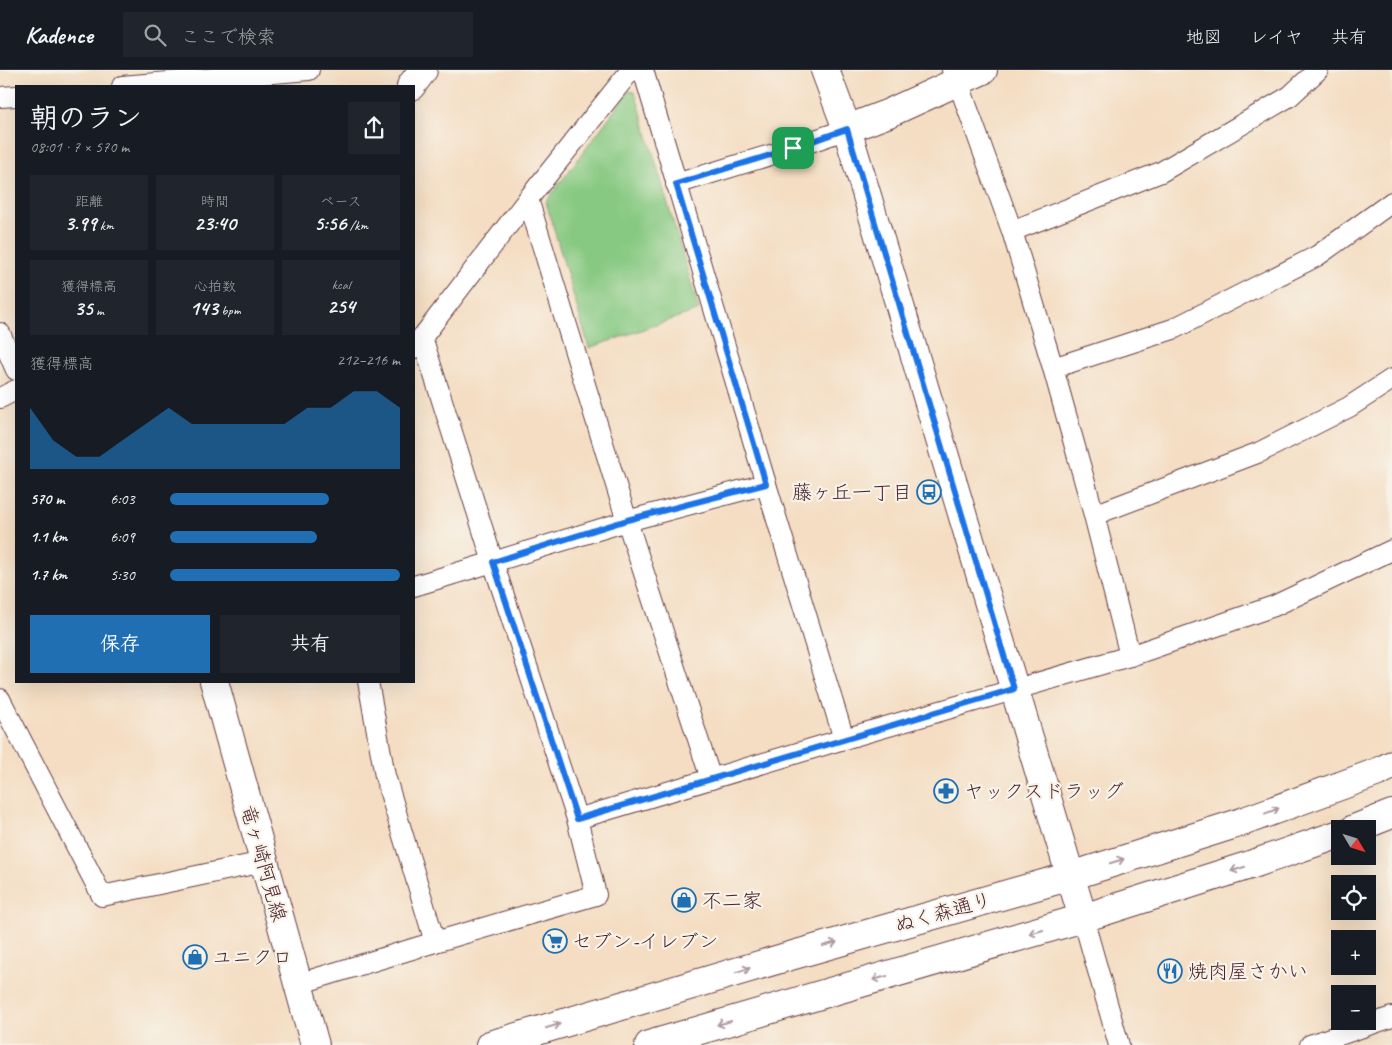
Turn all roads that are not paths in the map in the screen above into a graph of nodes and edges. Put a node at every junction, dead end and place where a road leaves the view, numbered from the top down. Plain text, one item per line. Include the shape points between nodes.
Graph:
1 (309, 70) edge
2 (631, 70) edge
3 (643, 70) edge
4 (825, 70) edge
5 (983, 70) edge
6 (1318, 70) edge
7 (182, 75) edge
8 (955, 76) edge
9 (127, 85) edge
10 (15, 96) edge
11 (0, 97) edge
12 (847, 129) junction
13 (676, 184) junction
14 (528, 199) junction
15 (1392, 202) edge
16 (1012, 231) junction
17 (0, 333) edge
18 (418, 342) edge
19 (15, 368) edge
20 (1053, 368) junction
21 (1392, 379) edge
22 (15, 390) edge
23 (0, 398) edge
24 (766, 484) junction
25 (1094, 515) junction
26 (627, 520) junction
27 (1392, 550) edge
28 (493, 562) junction
29 (415, 586) edge
30 (1130, 656) junction
31 (215, 683) edge
32 (368, 683) edge
33 (1014, 689) junction
34 (0, 699) edge
35 (844, 739) junction
36 (1392, 765) edge
37 (711, 779) junction
38 (1392, 814) edge
39 (577, 819) junction
40 (1376, 820) edge
41 (1331, 837) edge
42 (263, 862) junction
43 (1071, 876) junction
44 (1083, 918) junction
45 (435, 942) junction
46 (298, 984) junction
47 (1392, 1017) edge
48 (315, 1045) edge
49 (490, 1045) edge
50 (649, 1045) edge
51 (1119, 1045) edge
52 (1310, 1045) edge

1 - 7 street
2 - 14 street
3 - 13 street
4 - 12 main road
5 - 8 main road
6 - 16 street via 1290,96 1161,172
7 - 9 street
8 - 12 main road via 889,114
8 - 16 street
10 - 11 street
12 - 13 street
12 - 33 main road
13 - 24 street
14 - 18 street
14 - 26 street
15 - 20 street via 1317,256 1173,329
16 - 20 street
17 - 19 street
18 - 28 street
20 - 25 street
21 - 25 street via 1349,407 1260,452
22 - 23 street
24 - 26 street
24 - 35 street
25 - 30 street
26 - 28 street
26 - 37 street
27 - 30 street via 1274,606
28 - 29 street
28 - 39 street
30 - 33 street
31 - 42 main road, 竜ヶ崎阿見線
32 - 45 street via 385,776
33 - 35 street
33 - 43 main road
34 - 42 street via 102,896
35 - 37 street
43 -> 36 main road, ぬく森通り via 1239,824
37 - 39 street
38 - 40 main road
39 - 45 street via 596,895
41 -> 44 main road
42 - 46 main road, 竜ヶ崎阿見線
43 - 44 main road
49 -> 43 main road, ぬく森通り
44 -> 50 main road
44 - 51 street
45 - 46 street
46 - 48 main road, 竜ヶ崎阿見線
47 - 52 street

